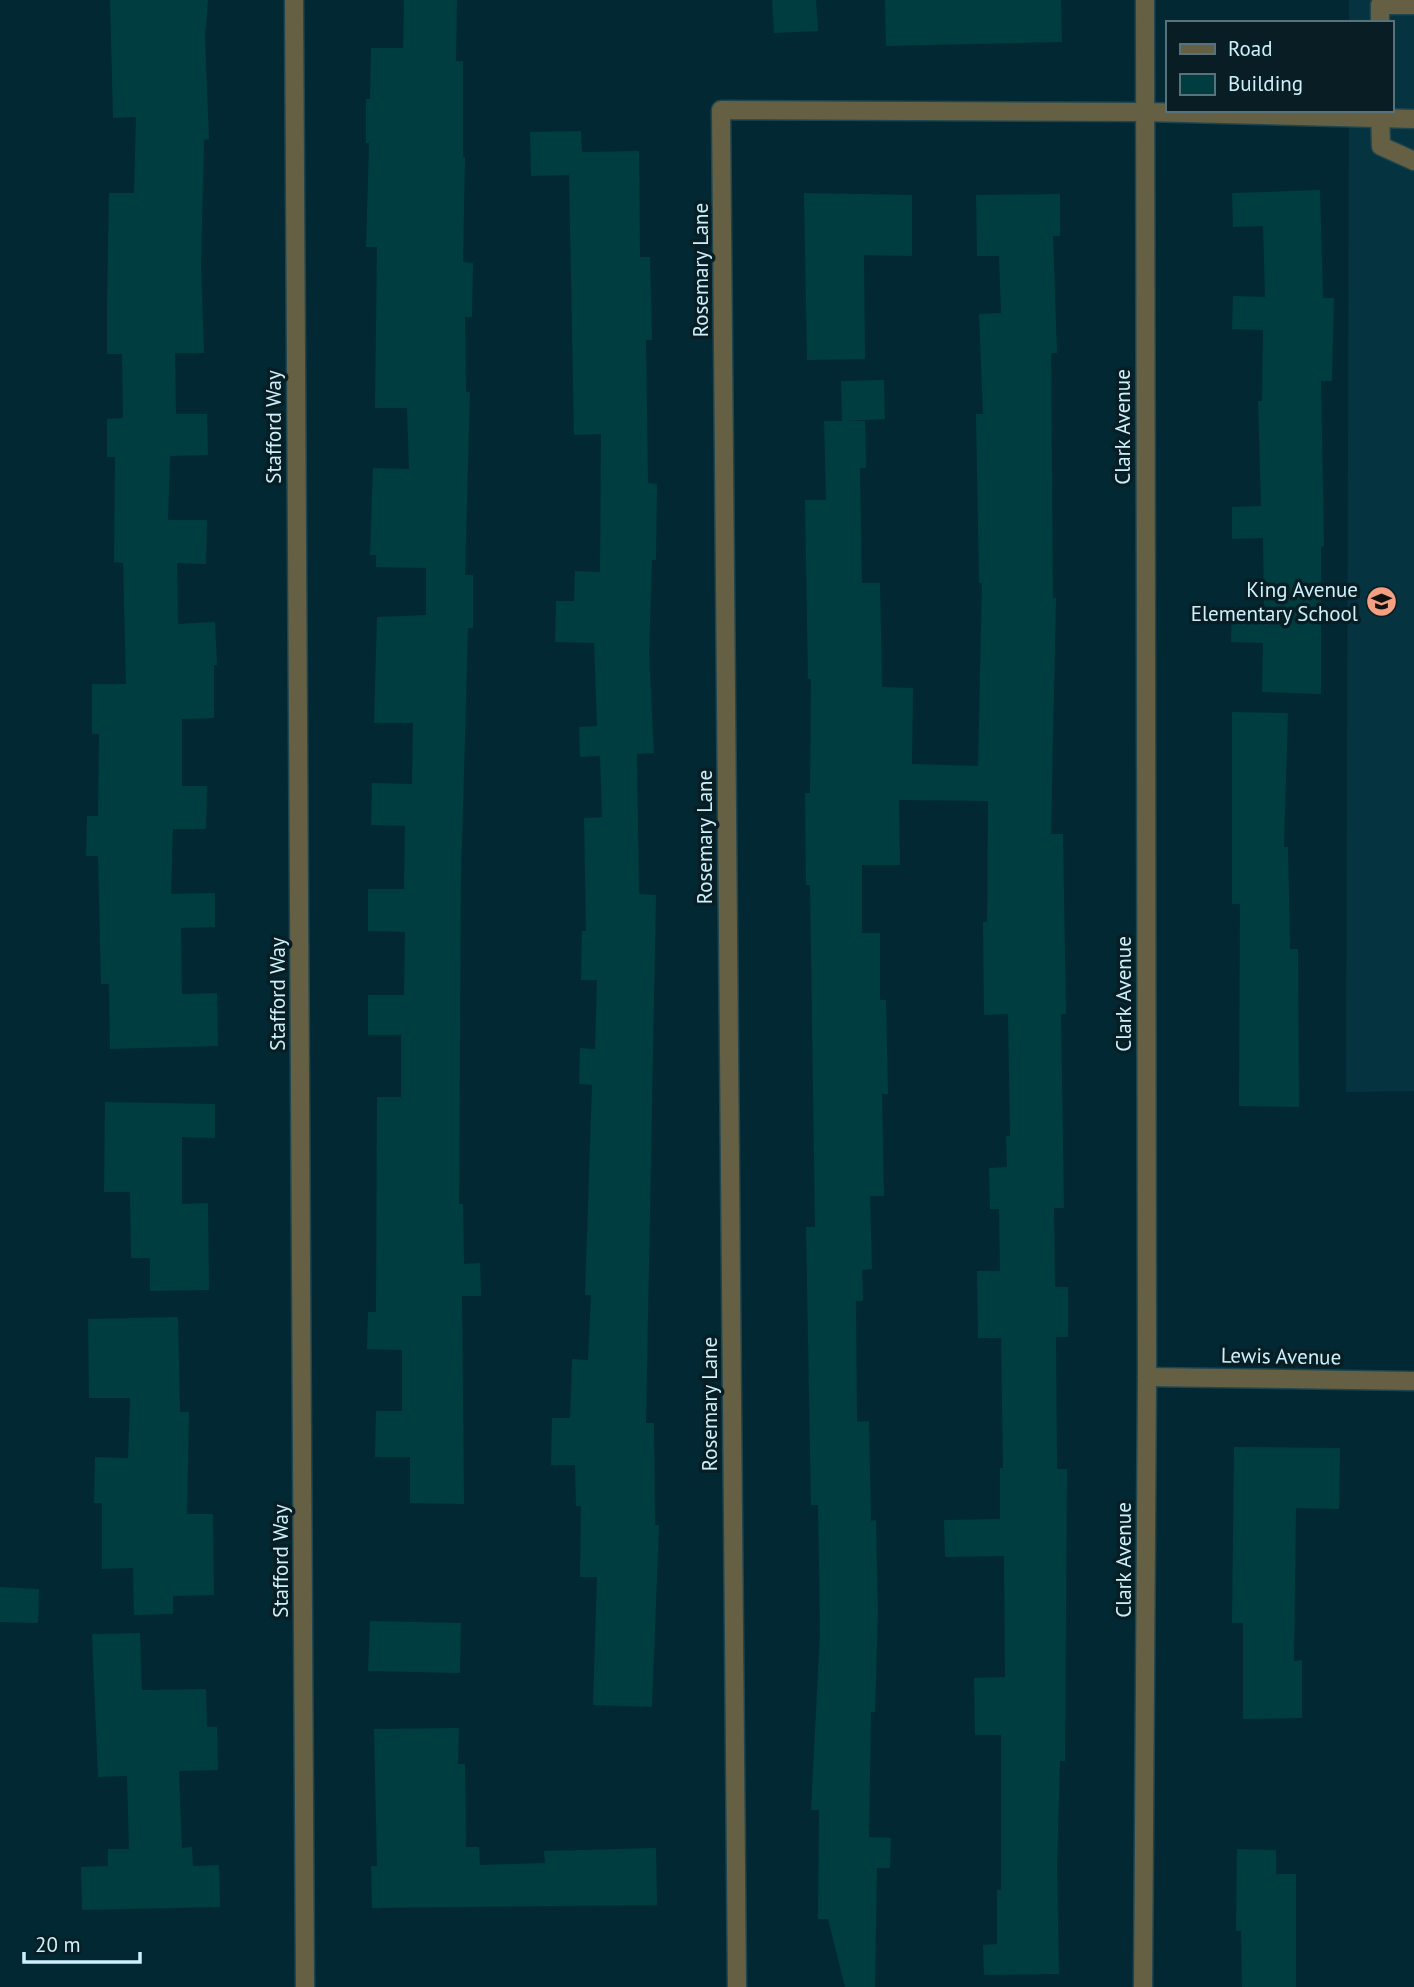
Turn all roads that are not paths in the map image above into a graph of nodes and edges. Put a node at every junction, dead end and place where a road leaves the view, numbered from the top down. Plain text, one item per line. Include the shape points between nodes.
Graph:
1 (294, 0) edge
2 (1145, 0) edge
3 (1414, 5) edge
4 (1380, 21) edge
5 (1145, 112) junction
6 (1380, 114) edge
7 (1414, 119) edge
8 (1414, 161) edge
9 (1147, 1377) junction
10 (1414, 1381) edge
11 (305, 1987) edge
12 (737, 1987) edge
13 (1143, 1987) edge

1 - 11 street, Stafford Way
2 - 5 street, Clark Avenue
3 - 4 street via 1380,5
5 - 6 street
5 - 9 street, Clark Avenue
5 - 12 street, Rosemary Lane via 721,110
6 - 7 street
6 - 8 street via 1381,146
9 - 10 street, Lewis Avenue
9 - 13 street, Clark Avenue

